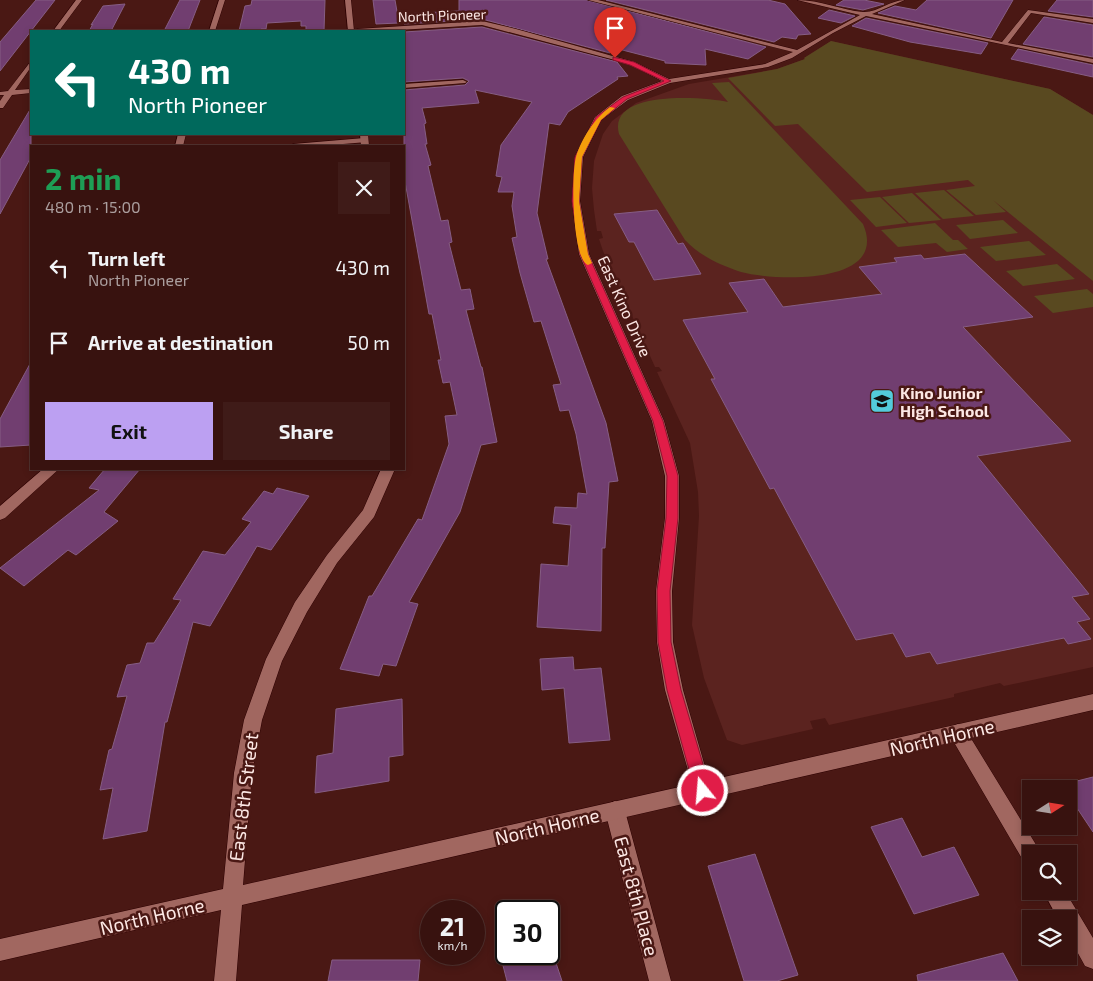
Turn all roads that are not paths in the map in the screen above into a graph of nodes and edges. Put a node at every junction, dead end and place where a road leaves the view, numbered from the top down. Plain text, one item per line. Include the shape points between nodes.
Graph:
1 (79, 0) edge
2 (222, 0) edge
3 (348, 0) edge
4 (591, 0) edge
5 (800, 0) edge
6 (902, 0) edge
7 (864, 15) junction
8 (1093, 21) edge
9 (57, 30) edge
10 (212, 30) edge
11 (352, 30) edge
12 (373, 30) edge
13 (1004, 44) junction
14 (799, 52) junction
15 (1093, 61) edge
16 (30, 65) edge
17 (668, 81) junction
18 (463, 82) dead end
19 (405, 86) edge
20 (30, 91) edge
21 (9, 92) junction
22 (0, 93) edge
23 (0, 106) edge
24 (364, 140) edge
25 (305, 145) edge
26 (51, 470) edge
27 (388, 470) edge
28 (0, 514) edge
29 (1093, 702) edge
30 (958, 733) junction
31 (703, 791) junction
32 (615, 810) junction
33 (1025, 845) edge
34 (231, 898) junction
35 (1058, 900) edge
36 (0, 950) edge
37 (1093, 958) edge
38 (226, 981) edge
39 (660, 981) edge

1 - 9 street
2 - 10 street
3 - 11 street
4 - 14 street
5 - 7 street
6 - 7 street, East Kino Drive
7 - 13 street
7 - 14 street, East Kino Drive
8 - 13 street via 1030,11
12 - 17 street, North Pioneer via 482,23 632,63
13 - 15 street
14 - 17 street, East Kino Drive via 756,69
16 - 21 street
17 - 31 street, East Kino Drive via 625,98 598,119 579,157 576,201 584,254 658,421 672,476 672,518 664,591 665,642 674,690
18 - 19 street
20 - 21 street
21 - 22 street
21 - 23 street
24 - 25 street
26 - 28 street
27 - 34 street, East 8th Street via 369,513 332,559 301,607 274,659 253,720 243,773
29 - 30 street, North Horne
30 - 31 street, North Horne
30 - 33 street
31 - 32 street, North Horne
32 - 34 street, North Horne
32 - 39 street, East 8th Place
34 - 36 street, North Horne
34 - 38 street, East 8th Street
35 - 37 street

